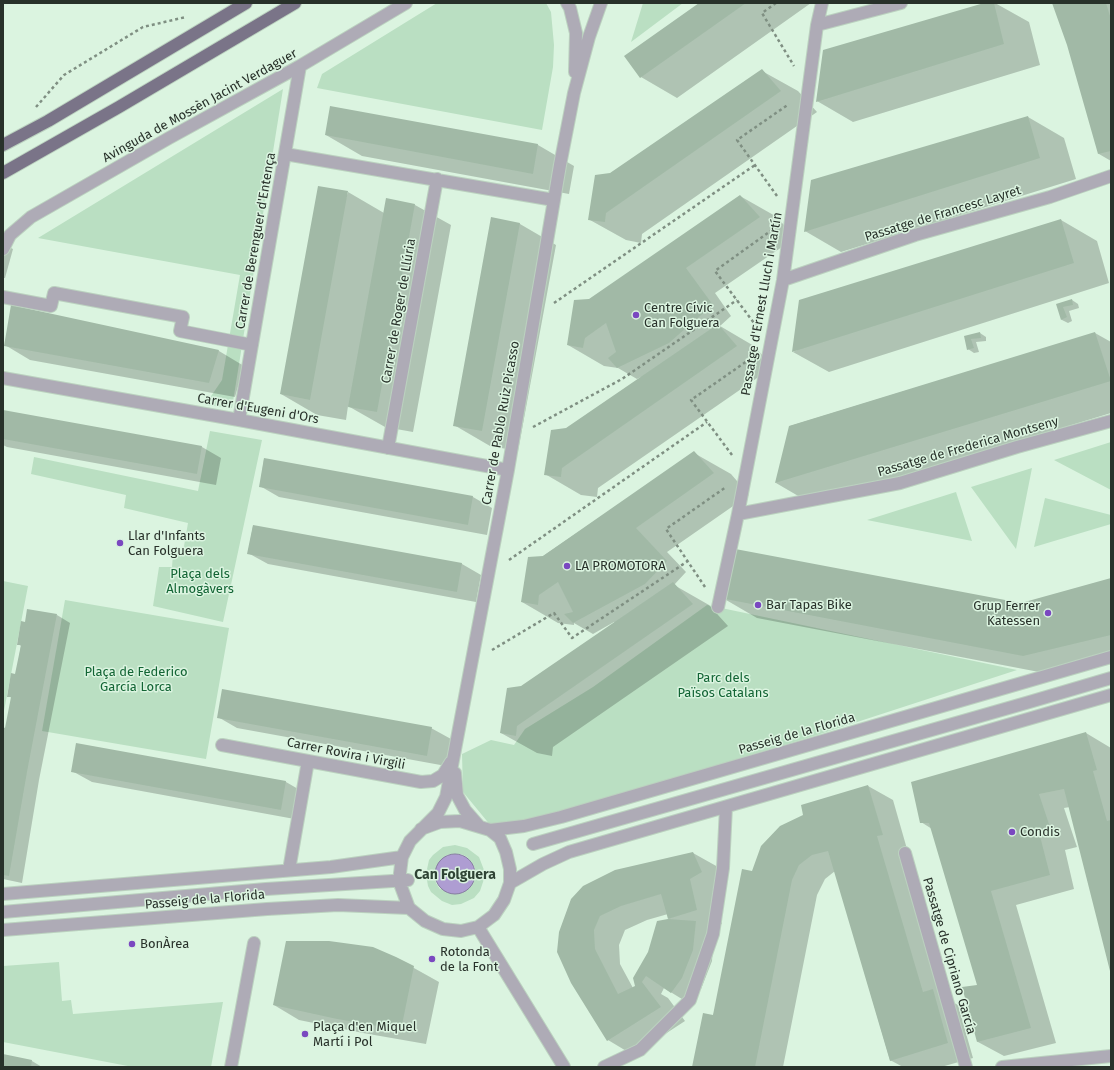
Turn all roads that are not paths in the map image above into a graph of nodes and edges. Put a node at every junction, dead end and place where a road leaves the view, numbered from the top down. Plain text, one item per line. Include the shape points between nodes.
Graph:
1 (246, 3) edge
2 (295, 3) edge
3 (406, 3) edge
4 (567, 3) edge
5 (601, 3) edge
6 (822, 3) edge
7 (901, 3) edge
8 (817, 25) junction
9 (300, 66) junction
10 (574, 93) junction
11 (3, 145) edge
12 (285, 154) junction
13 (3, 173) edge
14 (1111, 176) edge
15 (437, 179) junction
16 (554, 200) junction
17 (3, 249) edge
18 (783, 280) junction
19 (3, 297) edge
20 (252, 345) junction
21 (3, 378) edge
22 (239, 420) junction
23 (1111, 421) edge
24 (388, 448) junction
25 (508, 470) junction
26 (738, 514) junction
27 (718, 607) road end
28 (1111, 657) edge
29 (1111, 678) edge
30 (1111, 695) edge
31 (222, 745) dead end
32 (454, 758) junction
33 (308, 761) junction
34 (726, 807) junction
35 (485, 828) junction
36 (421, 830) junction
37 (533, 844) dead end
38 (905, 853) dead end
39 (402, 857) junction
40 (289, 870) junction
41 (403, 880) junction
42 (510, 883) junction
43 (3, 894) edge
44 (409, 908) junction
45 (3, 912) edge
46 (478, 926) junction
47 (3, 930) edge
48 (254, 943) dead end
49 (1111, 1056) edge
50 (231, 1067) edge
51 (564, 1067) edge
52 (604, 1067) edge
53 (966, 1067) edge
54 (1002, 1067) edge

1 - 11 main road
2 - 13 main road via 119,108
3 - 9 street, Avinguda de Mossèn Jacint Verdaguer
4 - 10 street, Carrer de Pablo Ruiz Picasso via 576,33
5 - 10 street, Carrer de Pablo Ruiz Picasso
6 - 8 street, Passatge d'Ernest Lluch i Martín
7 - 8 street
8 - 18 street, Passatge d'Ernest Lluch i Martín
9 - 12 street, Carrer de Berenguer d'Entença
9 - 17 street, Avinguda de Mossèn Jacint Verdaguer via 31,217 10,235
10 - 16 street, Carrer de Pablo Ruiz Picasso
12 - 15 street
12 - 20 street, Carrer de Berenguer d'Entença
14 - 18 street, Passatge de Francesc Layret via 1050,197 915,235
15 - 16 street
15 - 24 street, Carrer de Roger de Llúria
16 - 25 street, Carrer de Pablo Ruiz Picasso
18 - 26 street, Passatge d'Ernest Lluch i Martín
19 - 20 street via 51,306 54,293 183,317 180,331
20 - 22 street, Carrer de Berenguer d'Entença
21 - 22 street, Carrer d'Eugeni d'Ors
22 - 24 street, Carrer d'Eugeni d'Ors
23 - 26 street, Passatge de Frederica Montseny via 900,483
24 - 25 street, Carrer d'Eugeni d'Ors
25 - 32 street, Carrer de Pablo Ruiz Picasso
26 - 27 street, Passatge d'Ernest Lluch i Martín
28 - 35 street, Passeig de la Florida via 561,817 524,826
29 - 37 street
30 - 34 street
31 - 33 street, Carrer Rovira i Virgili
32 - 33 street, Carrer Rovira i Virgili via 443,775 433,781 421,782
32 - 35 street, Carrer de Pablo Ruiz Picasso via 456,795 465,810
32 - 36 street, Carrer de Pablo Ruiz Picasso via 446,797 438,813
33 - 40 street
34 - 42 street via 569,852
34 - 52 street via 723,868 713,934 690,1000 640,1050
35 - 36 street via 460,821 440,822
35 - 42 street via 500,838 510,869
36 - 39 street via 410,841
38 - 53 street, Passatge de Cipriano García
39 - 40 street, Passeig de la Florida
39 - 41 street
40 - 43 street, Passeig de la Florida
41 - 44 street
41 - 45 street, Passeig de la Florida
42 - 46 street via 504,900 494,914
44 - 46 street via 425,921 443,929 461,931
44 - 47 street, Passeig de la Florida via 338,905
46 - 51 street
48 - 50 street
49 - 54 street

